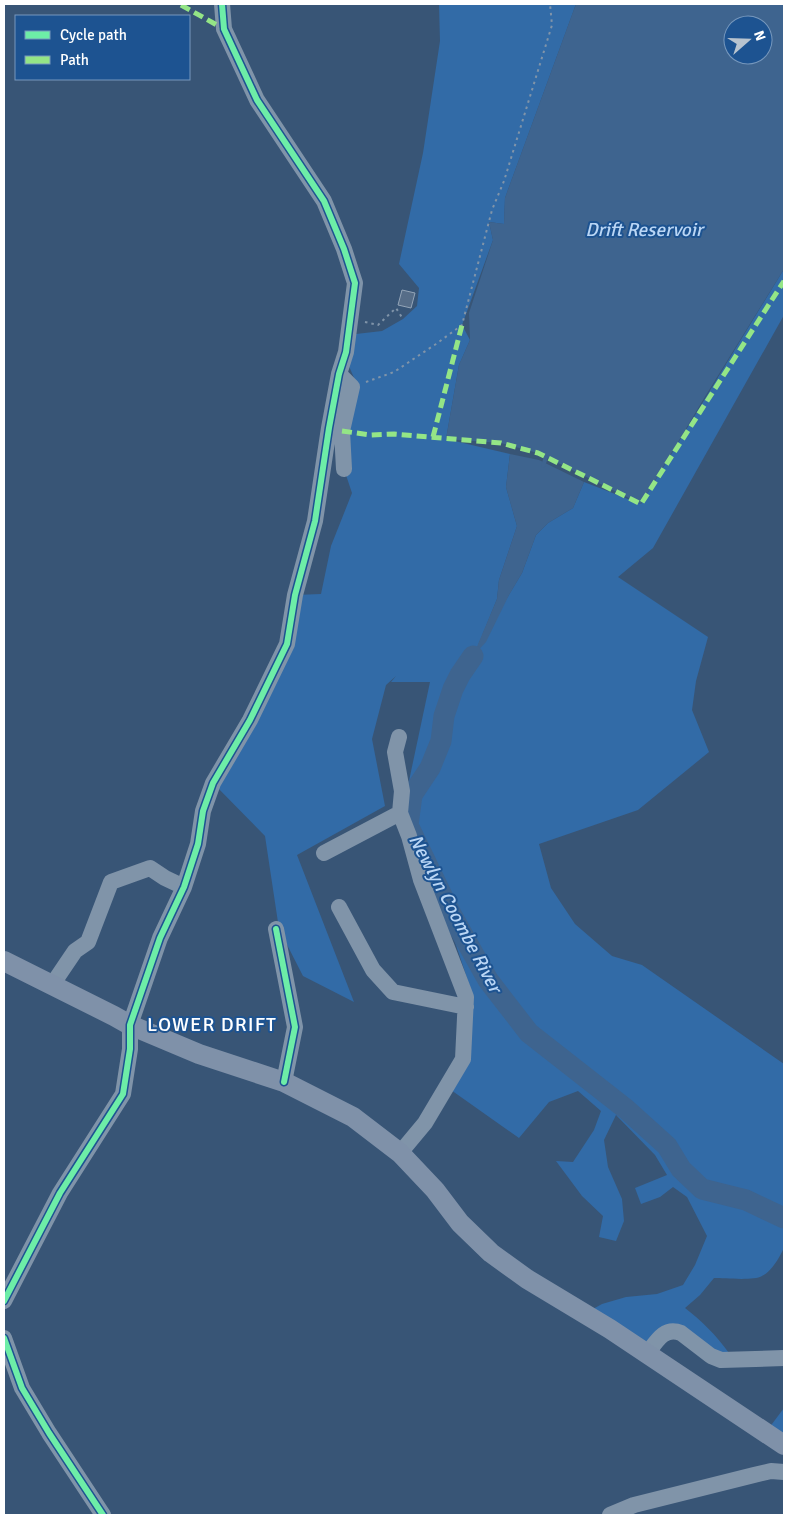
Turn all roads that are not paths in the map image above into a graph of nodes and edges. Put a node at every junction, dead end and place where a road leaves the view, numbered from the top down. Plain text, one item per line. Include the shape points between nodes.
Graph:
1 (222, 4) edge
2 (339, 374) junction
3 (344, 469) dead end
4 (399, 737) dead end
5 (400, 813) junction
6 (324, 853) dead end
7 (184, 887) junction
8 (339, 907) dead end
9 (276, 929) dead end
10 (4, 961) edge
11 (52, 985) junction
12 (466, 1007) junction
13 (130, 1025) junction
14 (284, 1082) junction
15 (400, 1153) junction
16 (4, 1301) edge
17 (4, 1338) edge
18 (647, 1354) junction
19 (784, 1358) edge
20 (784, 1445) edge
21 (784, 1472) edge
22 (103, 1515) edge
23 (610, 1515) edge

1 - 2 street via 224,29 257,100 324,201 355,283 346,352
2 - 3 street via 352,387 342,430
2 - 7 street via 315,521 295,595 287,644 250,720 213,783
4 - 5 street via 395,752 402,791
5 - 6 street
5 - 12 street via 410,836 421,880 466,997
7 - 11 street via 150,868 111,882 88,942 75,951
7 - 13 street via 160,938
8 - 12 street via 373,970 393,992
9 - 14 street via 295,1027
10 - 11 main road
11 - 13 main road
12 - 15 street via 463,1059 425,1123
13 - 14 main road via 199,1054
13 - 16 street via 123,1094 60,1193
14 - 15 main road via 353,1117
15 - 18 main road via 460,1223 491,1252 527,1279
17 - 22 street via 22,1388
18 - 19 street via 664,1333 675,1331 721,1360
18 - 20 main road
21 - 23 street via 754,1475 634,1505

